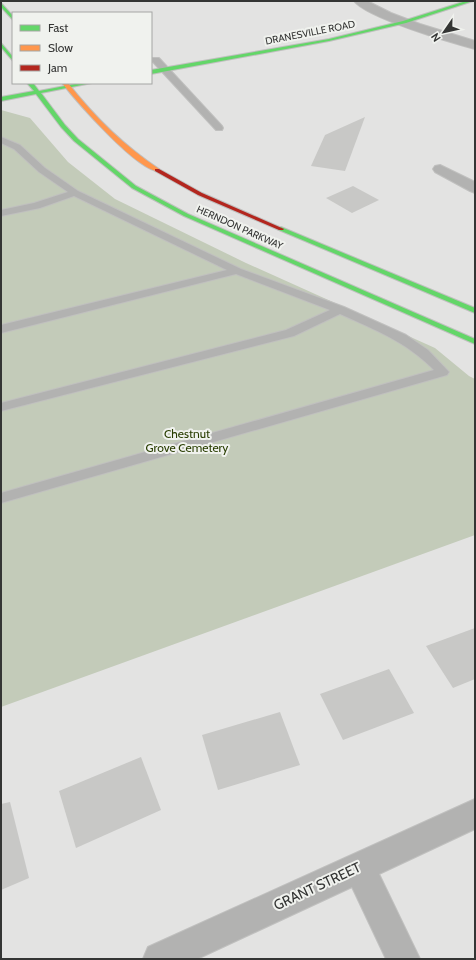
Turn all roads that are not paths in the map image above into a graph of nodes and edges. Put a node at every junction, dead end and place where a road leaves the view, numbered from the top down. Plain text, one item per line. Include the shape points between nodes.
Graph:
1 (359, 1) edge
2 (471, 1) edge
3 (1, 4) edge
4 (388, 16) junction
5 (402, 17) junction
6 (12, 18) edge
7 (375, 19) dead end
8 (1, 44) edge
9 (475, 45) edge
10 (171, 58) dead end
11 (12, 59) edge
12 (153, 61) edge
13 (164, 70) junction
14 (152, 72) edge
15 (31, 84) edge
16 (78, 84) edge
17 (66, 85) edge
18 (37, 92) junction
19 (1, 99) edge
20 (219, 128) dead end
21 (1, 140) edge
22 (440, 169) dead end
23 (475, 188) edge
24 (75, 193) junction
25 (1, 213) edge
26 (237, 271) junction
27 (340, 310) junction
28 (475, 311) edge
29 (1, 329) edge
30 (475, 342) edge
31 (1, 406) edge
32 (1, 498) edge
33 (475, 814) edge
34 (358, 867) junction
35 (160, 959) edge
36 (403, 959) edge

1 - 4 street
2 - 5 main road, DRANESVILLE ROAD
3 - 6 main road
4 - 5 street
4 - 7 main road
5 - 9 street
5 - 13 main road, DRANESVILLE ROAD via 329,40
8 - 11 main road
10 - 12 main road
12 - 13 lane
13 - 14 main road, DRANESVILLE ROAD
13 - 20 lane
15 - 18 main road, HERNDON PARKWAY
16 - 17 main road
17 - 18 main road
17 - 28 main road, HERNDON PARKWAY via 106,132 154,168 180,183 240,212
18 - 19 main road
18 - 30 main road, HERNDON PARKWAY via 76,140 113,172 152,198
21 - 24 lane via 17,147 42,170
22 - 23 street
24 - 25 lane via 36,206
24 - 26 lane
26 - 27 lane
26 - 29 lane
27 - 31 lane via 290,333
27 - 32 lane via 402,338 424,353 443,372
33 - 34 street, GRANT STREET
34 - 35 street, GRANT STREET
34 - 36 street

